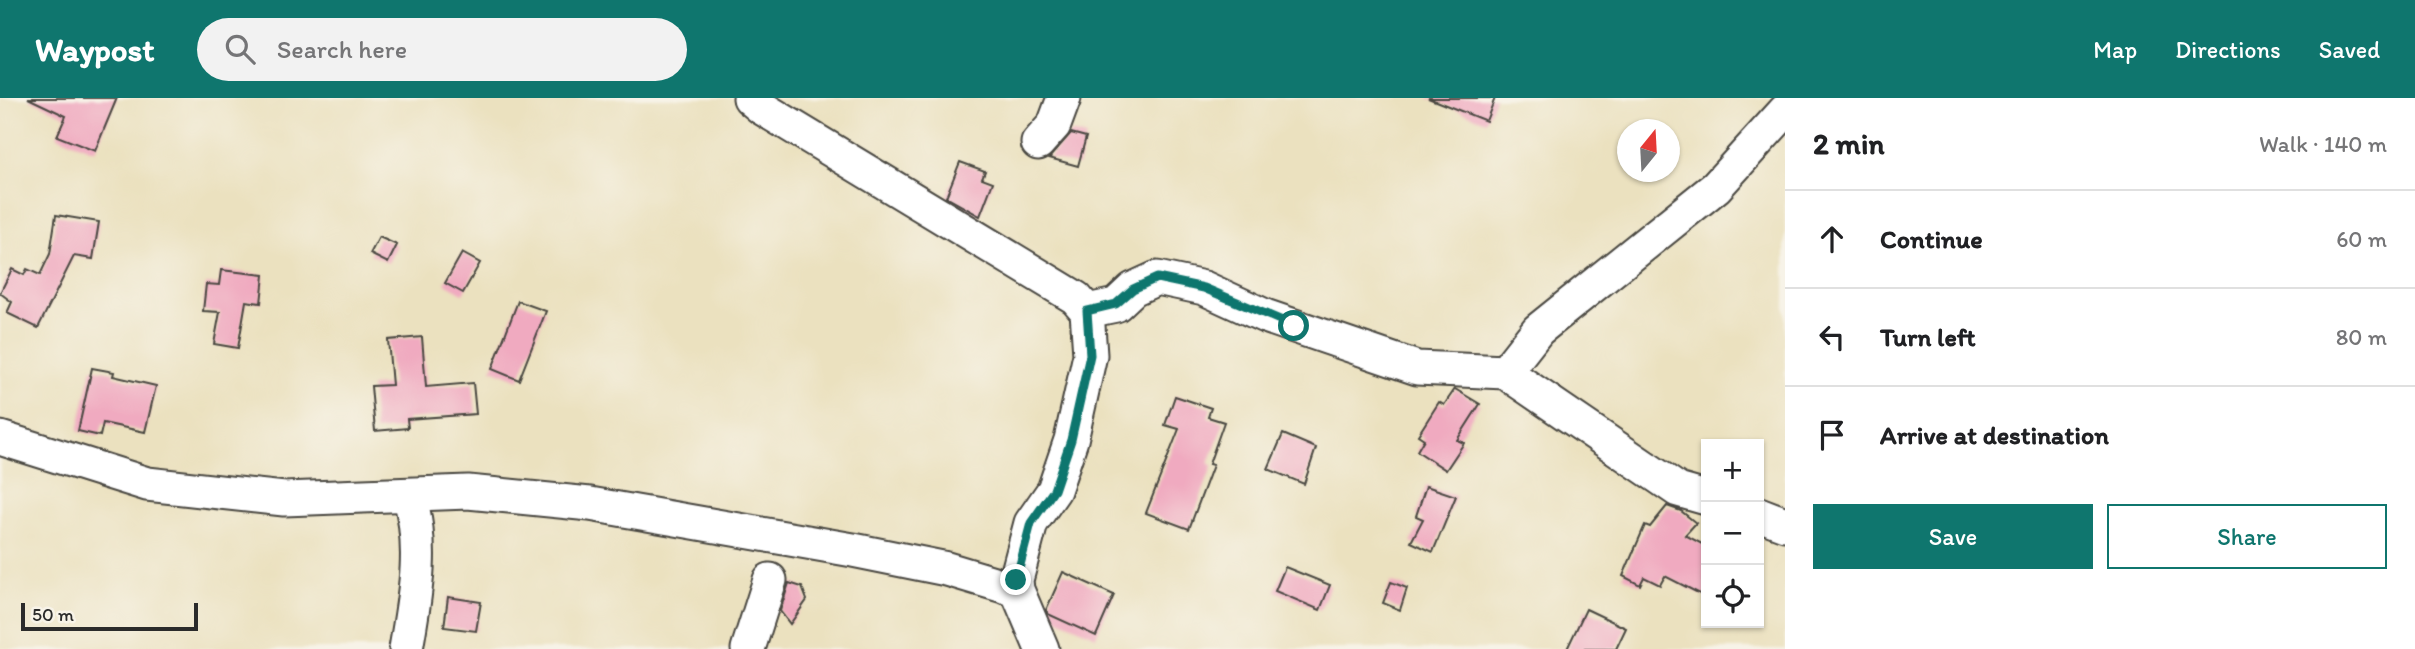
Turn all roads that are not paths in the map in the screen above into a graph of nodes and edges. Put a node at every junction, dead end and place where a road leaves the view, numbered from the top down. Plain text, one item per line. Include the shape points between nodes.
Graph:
1 (750, 98) edge
2 (1065, 98) edge
3 (1782, 119) edge
4 (1038, 143) dead end
5 (1087, 311) junction
6 (1505, 372) junction
7 (0, 438) edge
8 (409, 495) junction
9 (1701, 497) edge
10 (1764, 516) edge
11 (1785, 524) edge
12 (770, 580) dead end
13 (1017, 590) junction
14 (406, 649) edge
15 (748, 649) edge
16 (1042, 649) edge

1 - 5 street via 1066,291
2 - 4 street via 1054,125
3 - 6 street via 1716,187 1538,330
5 - 6 street via 1116,304 1133,289 1157,278 1204,288 1265,316 1417,368
5 - 13 street via 1090,355 1071,440 1054,490 1031,523 1018,565
6 - 9 street via 1678,490
7 - 8 street via 147,484 284,499
8 - 13 street via 468,492 590,504 853,550 947,569
8 - 14 street via 418,525 418,582
10 - 11 street
12 - 15 street
13 - 16 street

